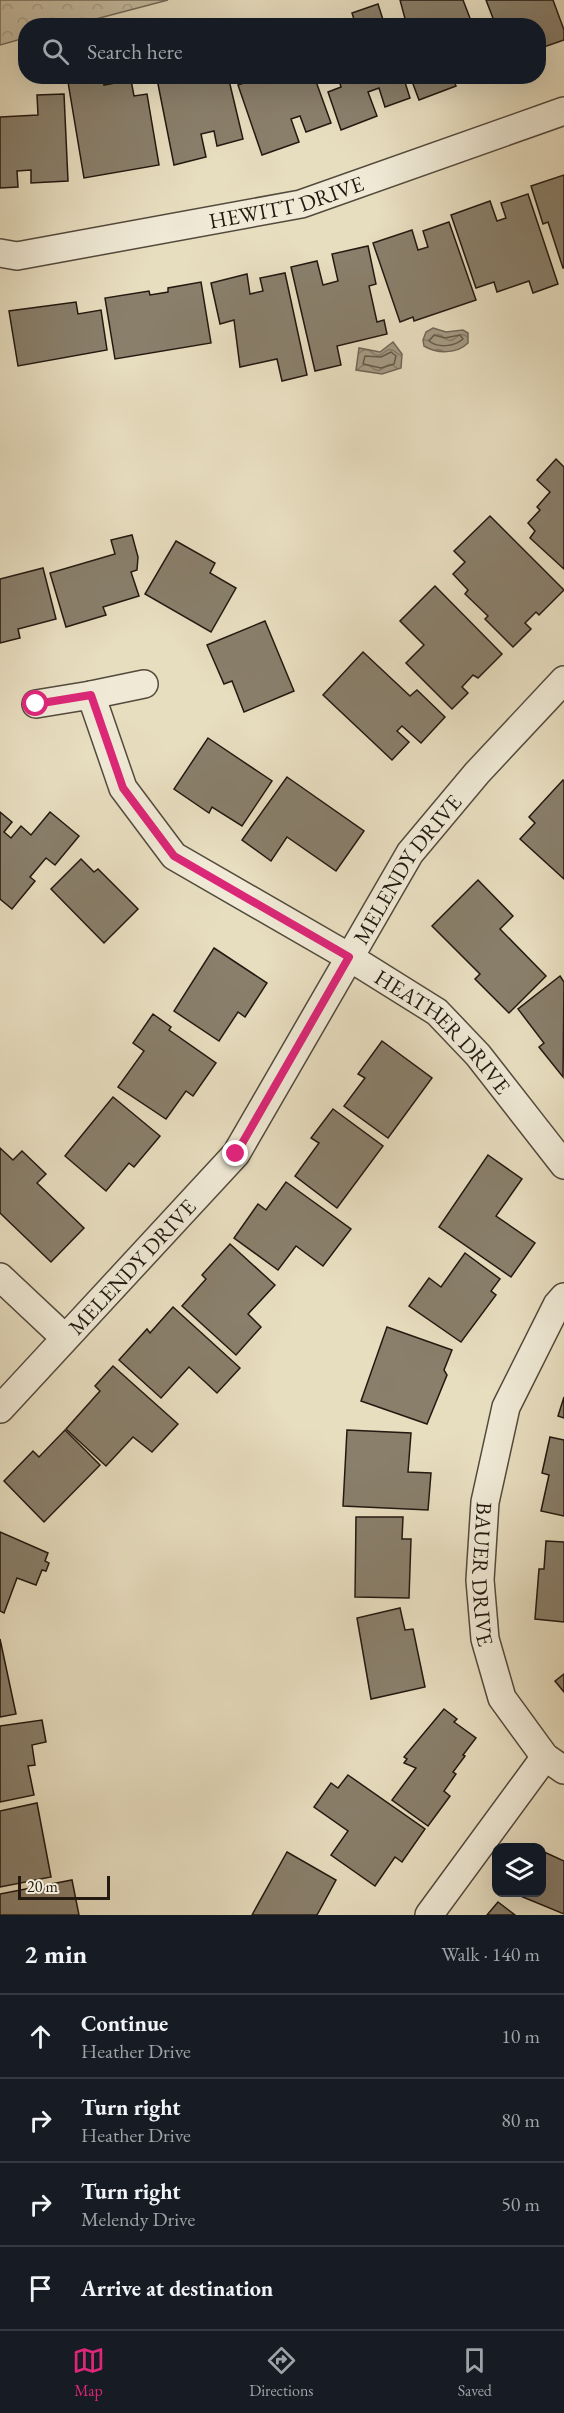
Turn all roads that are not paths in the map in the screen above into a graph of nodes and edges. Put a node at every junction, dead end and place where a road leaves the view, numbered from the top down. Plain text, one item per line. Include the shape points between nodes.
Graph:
1 (564, 111) edge
2 (0, 253) edge
3 (564, 680) edge
4 (144, 684) dead end
5 (91, 695) junction
6 (36, 704) dead end
7 (349, 957) junction
8 (564, 1165) edge
9 (0, 1277) edge
10 (564, 1297) edge
11 (65, 1338) junction
12 (0, 1409) edge
13 (554, 1764) edge
14 (429, 1915) edge

1 - 2 street, HEWITT DRIVE via 301,204 17,256
3 - 7 street, MELENDY DRIVE via 477,773 410,853
4 - 5 street
5 - 6 street
5 - 7 street, HEATHER DRIVE via 123,788 174,856
7 - 8 street, HEATHER DRIVE via 437,1012 478,1055
7 - 11 street, MELENDY DRIVE via 236,1154
9 - 11 street
10 - 13 street, BAUER DRIVE via 506,1407 485,1502 480,1580 485,1640 502,1698
11 - 12 street, MELENDY DRIVE
13 - 14 street

